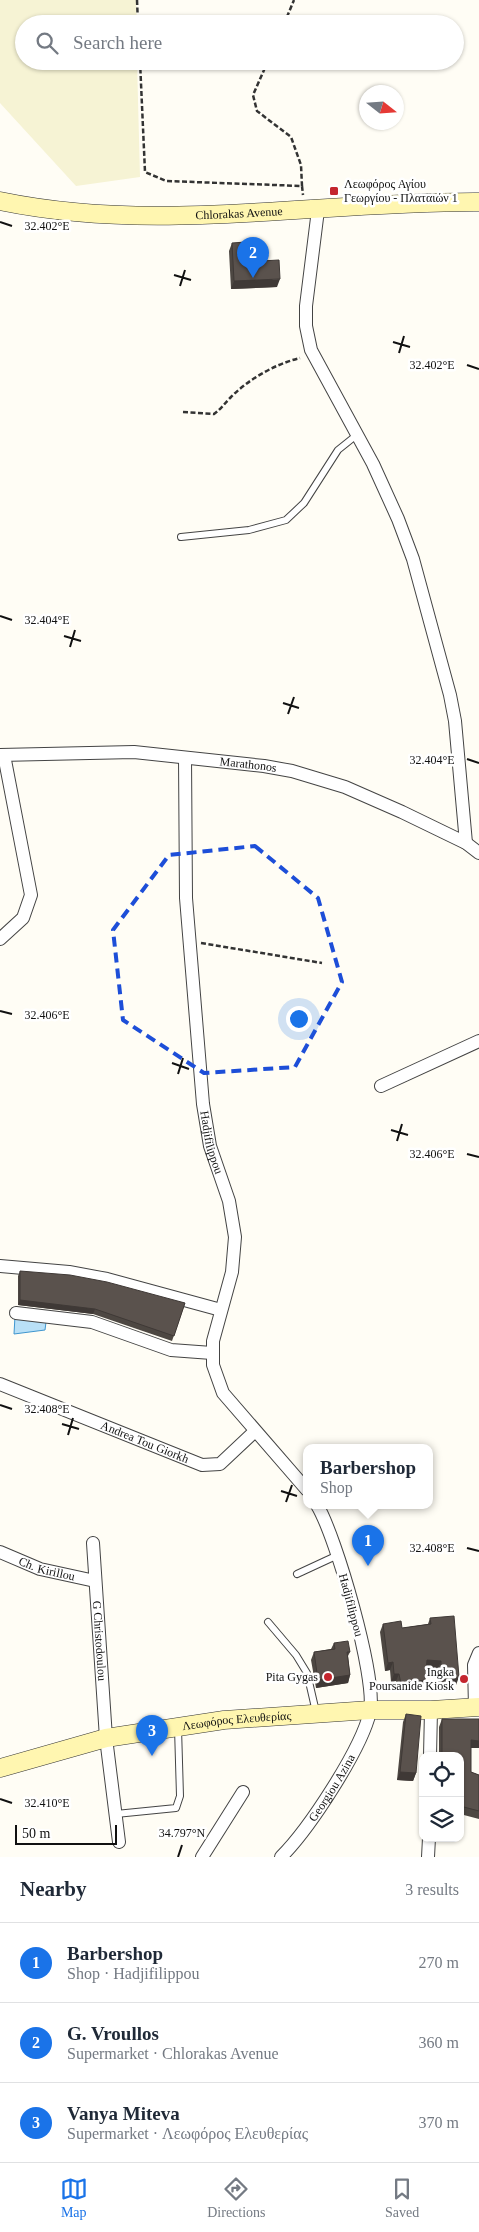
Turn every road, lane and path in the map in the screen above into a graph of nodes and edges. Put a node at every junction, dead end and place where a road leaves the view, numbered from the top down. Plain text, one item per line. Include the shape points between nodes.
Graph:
1 (137, 0) edge
2 (294, 0) edge
3 (138, 15) edge
4 (288, 15) edge
5 (140, 70) edge
6 (264, 70) edge
7 (302, 186) junction
8 (0, 201) edge
9 (479, 202) edge
10 (312, 210) junction
11 (314, 355) junction
12 (182, 412) dead end
13 (358, 434) junction
14 (181, 537) dead end
15 (2, 755) edge
16 (185, 758) junction
17 (466, 843) junction
18 (479, 853) edge
19 (0, 939) edge
20 (190, 941) junction
21 (322, 963) dead end
22 (479, 1041) edge
23 (381, 1086) dead end
24 (0, 1266) edge
25 (221, 1310) junction
26 (16, 1313) dead end
27 (212, 1353) junction
28 (0, 1384) edge
29 (254, 1432) junction
30 (303, 1486) edge
31 (319, 1509) edge
32 (93, 1543) dead end
33 (0, 1552) edge
34 (338, 1555) junction
35 (297, 1574) dead end
36 (95, 1582) junction
37 (268, 1622) dead end
38 (479, 1653) edge
39 (477, 1707) edge
40 (370, 1710) junction
41 (431, 1710) junction
42 (317, 1713) junction
43 (178, 1727) junction
44 (106, 1738) junction
45 (430, 1752) edge
46 (0, 1768) edge
47 (243, 1792) dead end
48 (116, 1814) junction
49 (119, 1842) dead end
50 (429, 1842) edge
51 (202, 1857) edge
52 (281, 1857) edge
53 (428, 1857) edge

1 - 3 path
2 - 4 path
5 - 7 path via 144,172 166,181
6 - 7 path via 253,95 257,111 291,137 301,165
7 - 10 path
8 - 10 main road, Chlorakas Avenue via 114,215 224,216
9 - 10 main road, Chlorakas Avenue
10 - 11 street via 306,326
11 - 12 path via 279,364 231,397 214,414
11 - 13 street
13 - 14 lane via 338,450 304,503 286,520 249,530
13 - 17 street via 398,519 427,607 455,721
15 - 16 street, Marathonos via 134,752
15 - 19 street via 31,896 23,918
16 - 17 street, Marathonos via 264,766 320,778
16 - 20 street, Hadjifilippou via 184,847
17 - 18 street, Marathonos
20 - 21 path
20 - 25 street, Hadjifilippou via 205,1124 234,1220 232,1272
22 - 23 street
24 - 25 street via 107,1279
25 - 27 street, Hadjifilippou
26 - 27 street via 92,1322 171,1350
27 - 29 street, Hadjifilippou via 216,1378 223,1393
28 - 29 street, Andrea Tou Giorkh via 202,1466 220,1464
29 - 30 street, Hadjifilippou
31 - 34 street, Hadjifilippou
32 - 36 street, G Christodoulou
33 - 36 street, Ch. Kirillou via 40,1569
34 - 35 lane
34 - 40 street, Hadjifilippou via 365,1661
36 - 44 street, G Christodoulou
37 - 42 lane via 296,1655 306,1673
38 - 39 street via 474,1665
39 - 41 main road, Λεωφόρος Ελευθερίας
40 - 41 main road, Λεωφόρος Ελευθερίας
40 - 42 main road, Λεωφόρος Ελευθερίας
40 - 52 street, Georgiou Azina via 355,1748 314,1816
41 - 45 street
42 - 43 main road, Λεωφόρος Ελευθερίας
43 - 44 main road, Λεωφόρος Ελευθερίας
43 - 48 lane via 180,1796 176,1808
44 - 46 main road, Λεωφόρος Ελευθερίας
44 - 48 street, G Christodoulou
47 - 51 street
48 - 49 street, G Christodoulou
50 - 53 street

